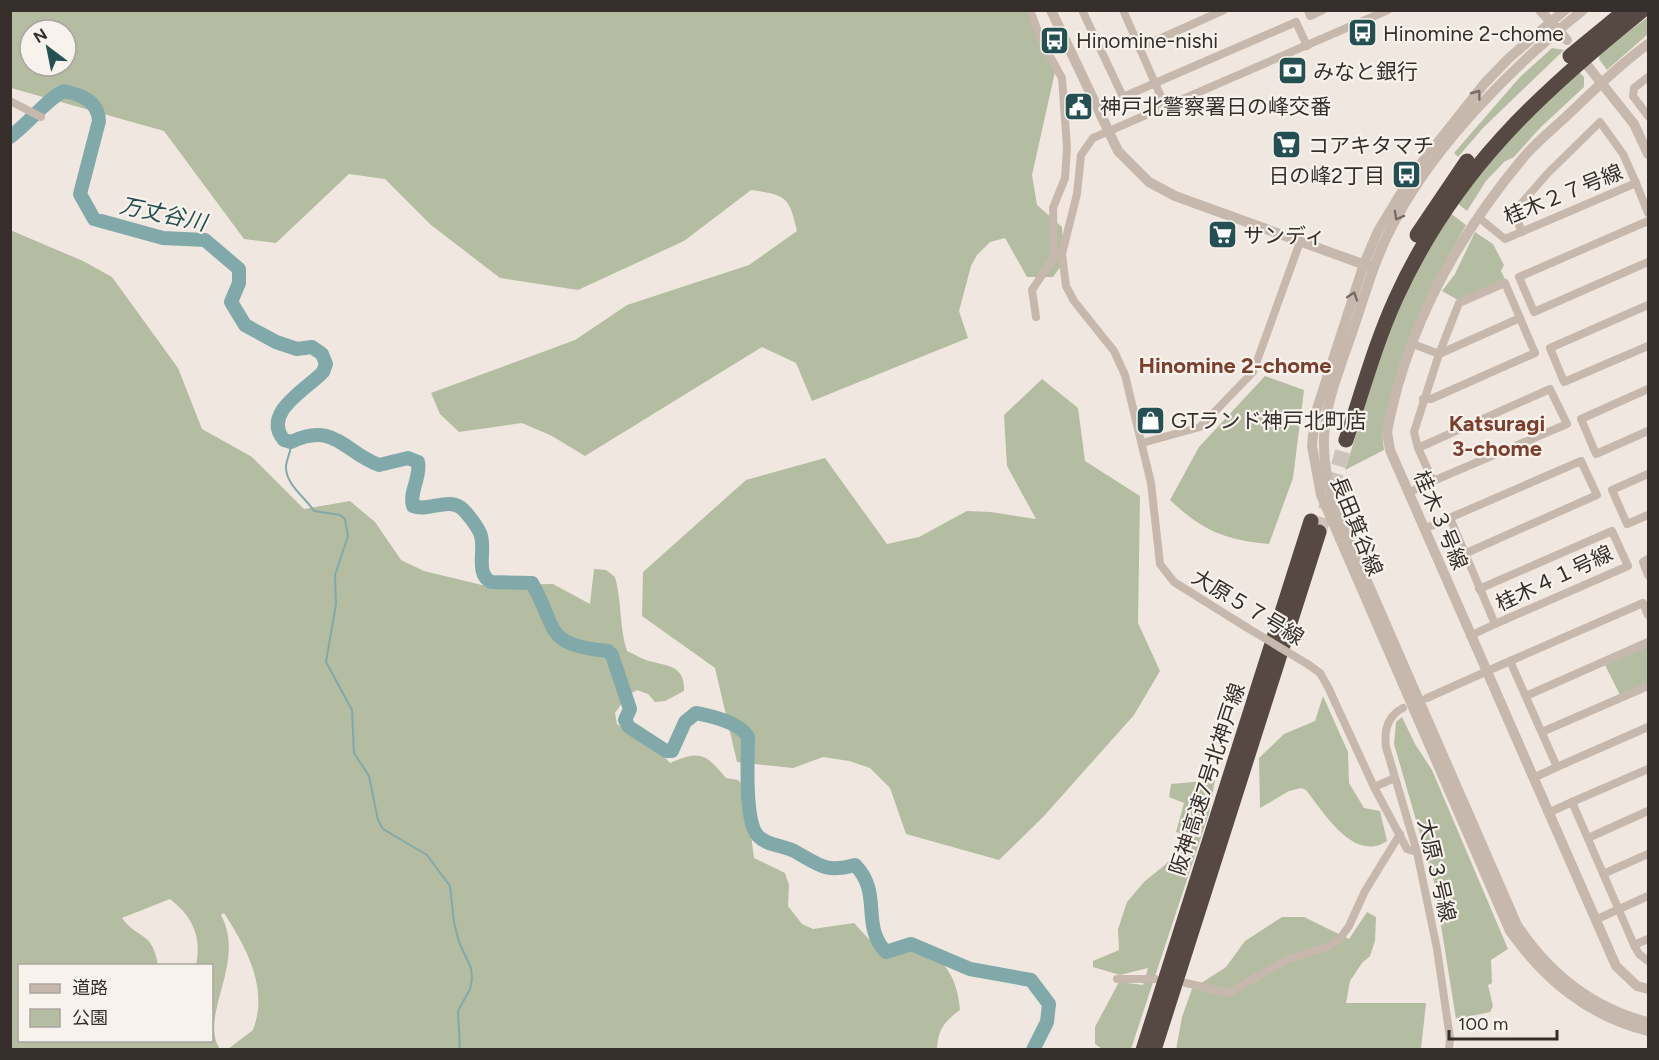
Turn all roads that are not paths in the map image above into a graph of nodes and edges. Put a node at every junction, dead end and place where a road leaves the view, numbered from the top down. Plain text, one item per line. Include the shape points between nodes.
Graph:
1 (1051, 10) edge
2 (1082, 10) edge
3 (1224, 10) edge
4 (1308, 10) edge
5 (1323, 10) edge
6 (1388, 10) edge
7 (1540, 10) edge
8 (1565, 10) edge
9 (1583, 10) edge
10 (1626, 10) edge
11 (1643, 10) edge
12 (1126, 11) edge
13 (1030, 12) edge
14 (1555, 26) junction
15 (1567, 40) dead end
16 (1648, 44) edge
17 (1307, 46) junction
18 (1139, 48) junction
19 (1587, 65) dead end
20 (1648, 77) edge
21 (1155, 83) junction
22 (1601, 83) junction
23 (10, 101) edge
24 (1165, 106) junction
25 (41, 116) dead end
26 (1648, 116) edge
27 (1108, 131) junction
28 (1648, 154) edge
29 (1636, 183) junction
30 (1648, 213) edge
31 (1478, 217) junction
32 (1648, 221) edge
33 (1055, 232) junction
34 (1522, 232) junction
35 (1066, 236) junction
36 (1300, 242) junction
37 (1648, 262) edge
38 (1369, 266) junction
39 (1648, 305) edge
40 (1036, 317) dead end
41 (1520, 318) junction
42 (1413, 344) junction
43 (1648, 346) edge
44 (1438, 354) junction
45 (1648, 389) edge
46 (1424, 399) junction
47 (1648, 431) edge
48 (1142, 443) junction
49 (1418, 448) junction
50 (1648, 474) edge
51 (1433, 481) junction
52 (1408, 493) junction
53 (1648, 515) edge
54 (1450, 518) junction
55 (1315, 526) tunnel mouth
56 (1424, 529) junction
57 (1464, 554) junction
58 (1648, 559) edge
59 (1648, 575) edge
60 (1479, 589) junction
61 (1648, 615) edge
62 (1495, 624) junction
63 (1470, 636) junction
64 (1648, 642) edge
65 (1510, 661) junction
66 (1486, 671) junction
67 (1648, 686) edge
68 (1526, 696) junction
69 (1427, 698) dead end
70 (1402, 708) dead end
71 (1648, 727) edge
72 (1542, 732) junction
73 (1557, 767) junction
74 (1648, 769) edge
75 (1395, 778) junction
76 (1533, 778) junction
77 (1374, 788) junction
78 (1572, 802) junction
79 (1648, 811) edge
80 (1548, 813) junction
81 (1400, 834) junction
82 (1588, 838) junction
83 (1417, 852) junction
84 (1648, 854) edge
85 (1604, 874) junction
86 (1648, 896) edge
87 (1619, 909) junction
88 (1595, 920) junction
89 (1648, 939) edge
90 (1635, 945) junction
91 (1648, 962) edge
92 (1117, 980) dead end
93 (1155, 980) dead end
94 (1186, 983) dead end
95 (1648, 989) edge
96 (1157, 1022) junction
97 (1648, 1022) edge
98 (1648, 1031) edge
99 (1143, 1050) edge
100 (1154, 1050) edge
101 (1449, 1050) edge

1 - 27 street
2 - 21 street via 1123,97
3 - 18 street
4 - 5 street via 1310,16
6 - 17 street, 大原５７号線
7 - 14 street
8 - 14 street, 長田箕谷線
9 - 14 street, 長田箕谷線
10 - 11 highway via 1514,108 1447,187 1408,251 1386,297 1342,436 1395,300 1417,255 1458,190 1521,116 1575,64
12 - 18 street
13 - 33 street via 1065,91 1065,178 1053,208
14 - 15 street
14 - 38 street, 長田箕谷線 via 1484,84 1412,175 1378,231
16 - 22 street, 桂木３号線
17 - 21 street via 1296,22
17 - 24 street, 大原５７号線
18 - 21 street
19 - 22 street
20 - 26 street via 1634,88 1633,96
21 - 24 street
22 - 28 street via 1634,124
22 - 31 street, 桂木３号線 via 1525,156
23 - 25 street
24 - 27 street, 大原５７号線
27 - 35 street, 大原５７号線 via 1093,138 1082,155
27 - 36 street via 1118,151 1149,182 1175,196
29 - 30 street, 桂木２７号線
29 - 34 street, 桂木２７号線
29 - 34 street via 1623,154 1600,122 1514,212
31 - 34 street, 桂木２７号線 via 1505,239
31 - 42 street, 桂木３号線 via 1436,287
32 - 37 street via 1519,277 1534,312
33 - 35 street
33 - 40 street via 1054,257 1032,290
35 - 48 street, 大原５７号線 via 1062,254 1066,286 1114,351 1125,375
36 - 38 street
36 - 48 street via 1253,372 1200,427
38 - 97 street, 長田箕谷線 via 1324,417 1322,443 1329,492 1517,926 1535,952 1577,989 1610,1009
98 -> 38 street, 長田箕谷線 via 1605,1016 1572,998 1529,958 1510,931 1321,495 1312,446 1315,415
39 - 43 street via 1550,348 1564,382
41 - 44 street
41 - 44 street via 1505,283 1459,303
41 - 46 street via 1535,353
42 - 44 street
42 - 52 street, 桂木３号線 via 1388,432 1390,450
44 - 46 street
45 - 47 street via 1581,419 1596,454
46 - 49 street via 1414,432
48 - 77 street, 大原５７号線, bridge via 1151,483 1160,564 1174,582 1320,674
49 - 51 street
49 - 51 street via 1550,389 1567,424
50 - 53 street via 1612,490 1627,524
51 - 52 street
52 - 56 street, 桂木３号線
54 - 56 street
54 - 57 street
54 - 57 street via 1581,461 1597,495
55 - 96 highway, 阪神高速7号北神戸線
56 - 63 street, 桂木３号線
57 - 60 street
58 - 59 street via 1643,562
60 - 62 street
60 - 62 street, 桂木４１号線 via 1612,531 1628,567
61 - 65 street via 1643,603
62 - 63 street
63 - 66 street, 桂木３号線
64 - 68 street
65 - 66 street
65 - 68 street
66 - 69 street
66 - 76 street, 桂木３号線
67 - 72 street
68 - 72 street
70 - 75 street, 大原３号線 via 1389,720 1384,734
71 - 73 street
72 - 73 street
73 - 76 street
74 - 78 street
75 - 77 street
75 - 83 street, 大原３号線
76 - 80 street, 桂木３号線
77 - 81 street, 大原５７号線
78 - 80 street
78 - 82 street
79 - 82 street
80 - 88 street, 桂木３号線
81 - 83 street, 大原５７号線 via 1407,849
81 - 94 street via 1339,940 1288,959 1230,993
82 - 85 street
83 - 101 street, 大原３号線 via 1437,949
84 - 85 street
85 - 87 street
86 - 87 street
87 - 88 street
87 - 90 street
88 - 95 street, 桂木３号線 via 1616,966 1638,986
89 - 90 street
90 - 91 street
92 - 93 street
96 - 99 highway, 阪神高速7号北神戸線
96 - 100 highway, 阪神高速7号北神戸線

